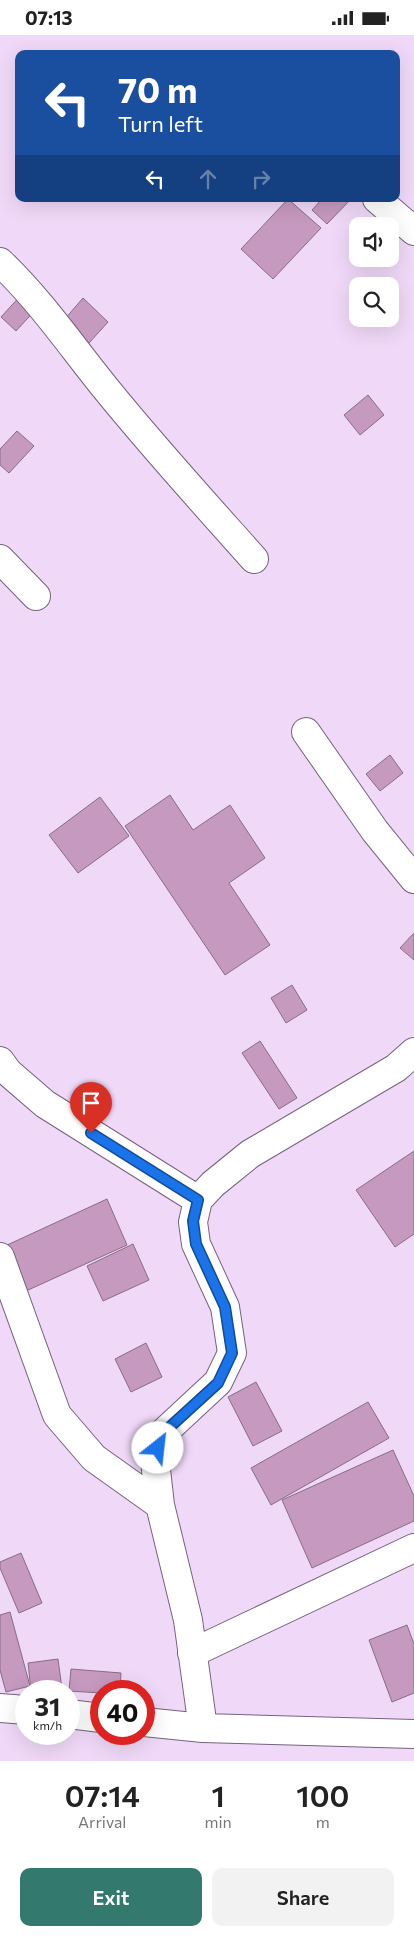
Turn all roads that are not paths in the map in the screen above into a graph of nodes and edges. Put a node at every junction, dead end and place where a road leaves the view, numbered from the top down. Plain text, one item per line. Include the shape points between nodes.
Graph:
1 (380, 202) edge
2 (414, 231) edge
3 (0, 262) edge
4 (0, 559) edge
5 (254, 559) dead end
6 (36, 595) dead end
7 (306, 732) dead end
8 (414, 879) edge
9 (414, 1052) edge
10 (0, 1061) edge
11 (198, 1200) junction
12 (0, 1257) edge
13 (160, 1505) junction
14 (414, 1548) edge
15 (192, 1653) junction
16 (0, 1707) edge
17 (15, 1709) edge
18 (155, 1723) edge
19 (203, 1728) junction
20 (414, 1734) edge

1 - 2 street
3 - 5 street via 19,280 108,391
4 - 6 street
7 - 8 street via 375,831
9 - 11 street via 396,1068 250,1154
10 - 11 street via 45,1104
11 - 13 street via 193,1221 196,1244 225,1307 232,1353 218,1383 161,1435 155,1461
12 - 13 street via 57,1415 94,1457
13 - 15 street via 188,1620
14 - 15 street
15 - 19 street
16 - 17 street
18 - 19 street
19 - 20 street

